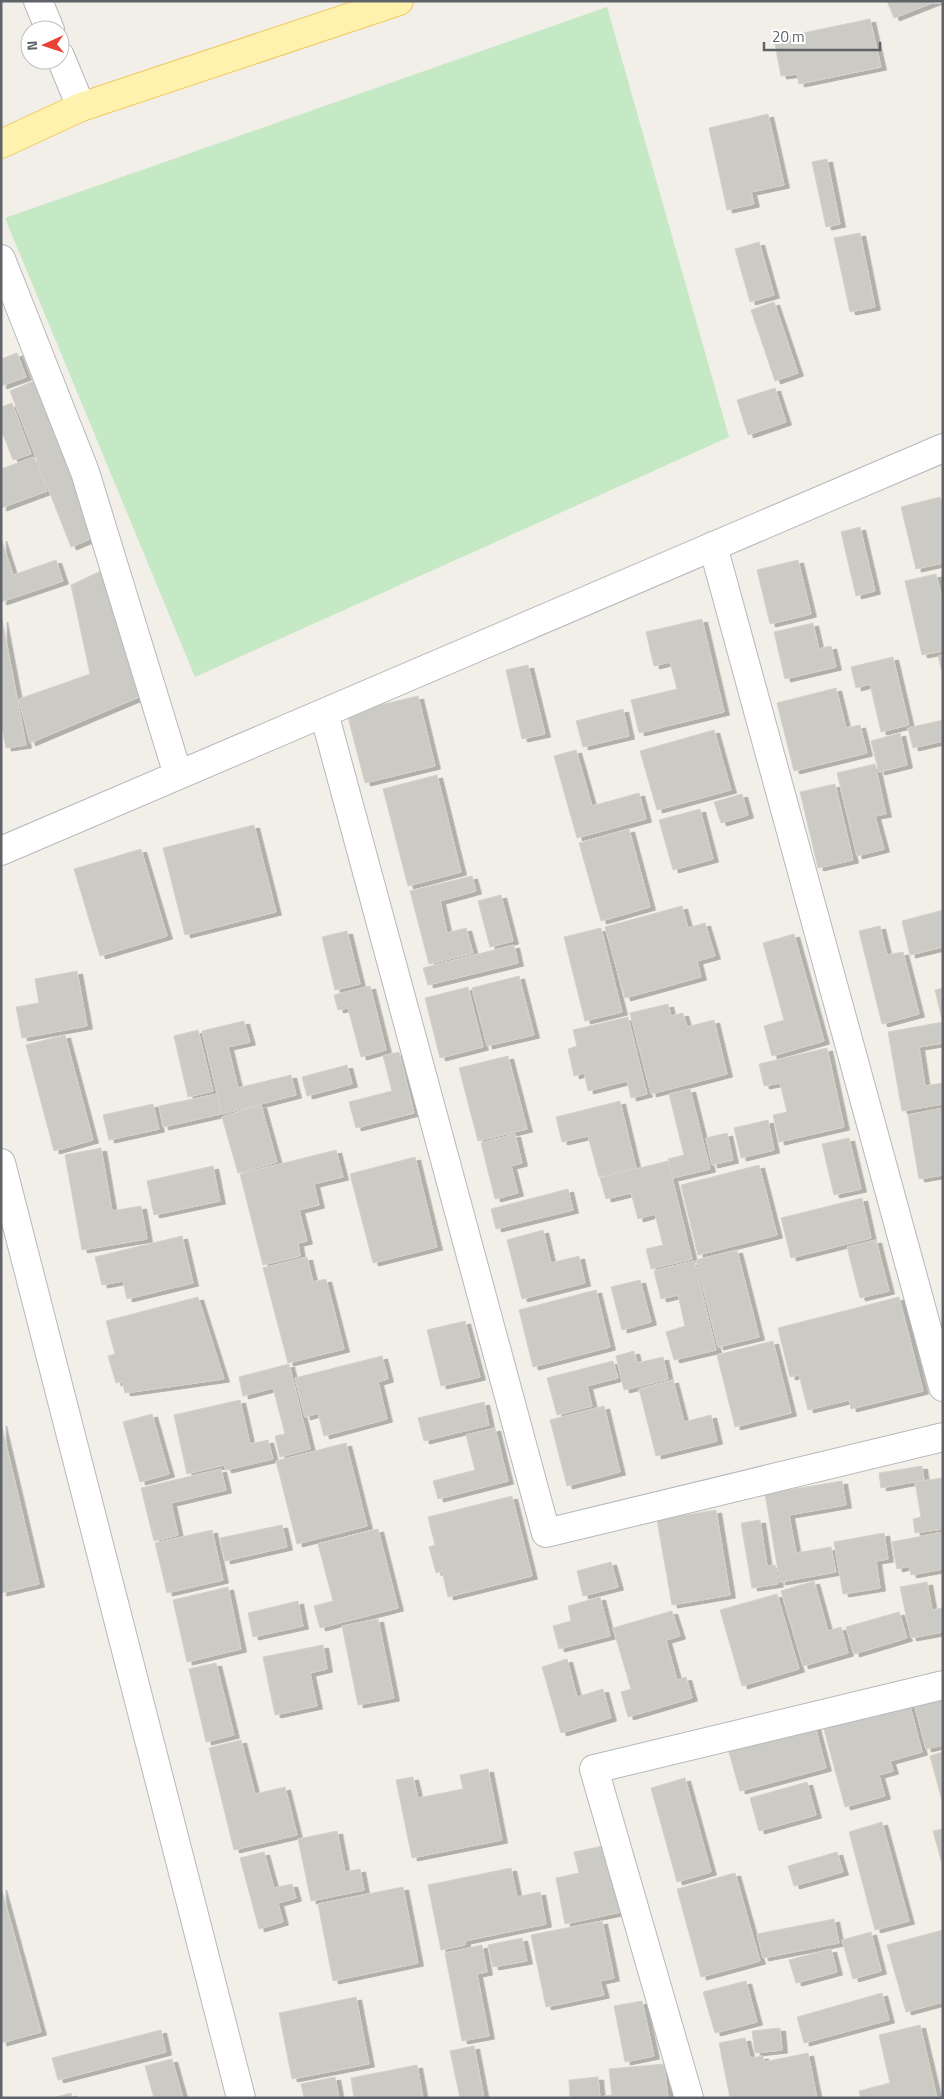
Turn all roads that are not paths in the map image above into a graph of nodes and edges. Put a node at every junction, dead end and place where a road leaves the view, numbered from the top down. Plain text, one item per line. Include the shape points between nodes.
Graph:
1 (38, 1) edge
2 (399, 1) edge
3 (46, 20) edge
4 (65, 70) edge
5 (80, 107) junction
6 (1, 144) edge
7 (1, 260) edge
8 (943, 448) edge
9 (713, 546) junction
10 (324, 713) junction
11 (178, 775) junction
12 (1, 850) edge
13 (1, 1163) edge
14 (943, 1387) edge
15 (943, 1437) edge
16 (943, 1685) edge
17 (241, 2098) edge
18 (689, 2098) edge

1 - 3 street
2 - 5 main road
4 - 5 street
5 - 6 main road
7 - 11 street via 85,472
8 - 9 street
9 - 10 street
9 - 14 street
10 - 11 street
10 - 15 street via 546,1533
11 - 12 street
13 - 17 street
16 - 18 street via 594,1769

